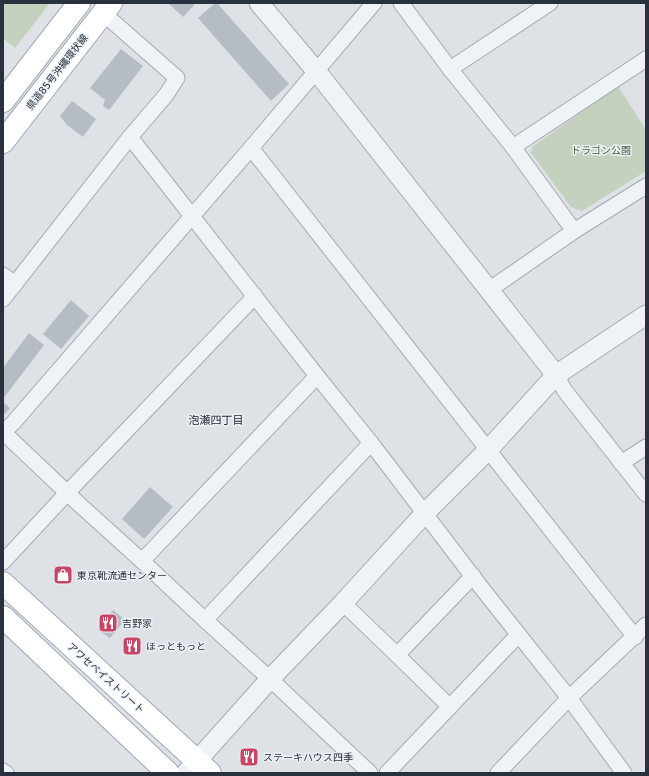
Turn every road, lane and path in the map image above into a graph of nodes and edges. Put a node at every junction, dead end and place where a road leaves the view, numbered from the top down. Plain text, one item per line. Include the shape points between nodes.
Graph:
1 (79, 3) edge
2 (259, 3) edge
3 (374, 3) edge
4 (402, 3) edge
5 (550, 3) edge
6 (107, 8) edge
7 (646, 59) edge
8 (450, 69) junction
9 (317, 72) junction
10 (3, 101) edge
11 (130, 137) junction
12 (3, 142) edge
13 (513, 147) junction
14 (252, 148) junction
15 (646, 186) edge
16 (192, 216) junction
17 (574, 231) junction
18 (9, 280) edge
19 (488, 290) junction
20 (255, 296) junction
21 (3, 300) edge
22 (646, 315) edge
23 (556, 375) junction
24 (317, 376) junction
25 (4, 432) edge
26 (371, 443) junction
27 (646, 447) edge
28 (488, 450) junction
29 (621, 463) junction
30 (67, 492) junction
31 (646, 494) edge
32 (425, 513) junction
33 (142, 561) junction
34 (3, 562) edge
35 (473, 576) junction
36 (3, 583) edge
37 (343, 603) junction
38 (3, 617) edge
39 (205, 620) junction
40 (646, 625) edge
41 (518, 635) junction
42 (635, 637) junction
43 (397, 655) junction
44 (270, 679) junction
45 (569, 698) junction
46 (450, 707) junction
47 (198, 769) edge
48 (617, 770) edge
49 (3, 771) edge
50 (6, 773) edge
51 (168, 773) edge
52 (370, 773) edge
53 (387, 773) edge
54 (498, 773) edge

1 - 10 main road
2 - 9 street
3 - 9 street
4 - 8 street
5 - 8 street
6 - 11 street via 177,78
6 - 12 main road, 県道85号沖縄環状線
7 - 13 street
8 - 13 street
9 - 14 street
9 - 19 street
11 - 16 street
11 - 18 street
13 - 17 street
14 - 16 street
14 - 28 street
15 - 17 street
16 - 20 street
16 - 25 street
17 - 19 street
18 - 21 street
19 - 23 street
20 - 24 street
20 - 30 street
22 - 23 street
23 - 28 street
23 - 29 street via 565,391
24 - 26 street
24 - 33 street
25 - 30 street
26 - 32 street
26 - 39 street
27 - 29 street
28 - 32 street
28 - 42 street
29 - 31 street
30 - 33 street
30 - 34 street
32 - 35 street
32 - 37 street
33 - 39 street
35 - 41 street
35 - 43 street
36 - 47 main road, アワセベイストリート
37 - 43 street
37 - 44 street
38 - 51 main road
39 - 44 street
40 - 42 street
41 - 45 street
41 - 46 street
42 - 45 street
43 - 46 street
44 - 47 street
44 - 52 street
45 - 48 street
45 - 54 street
46 - 53 street
49 - 50 street

